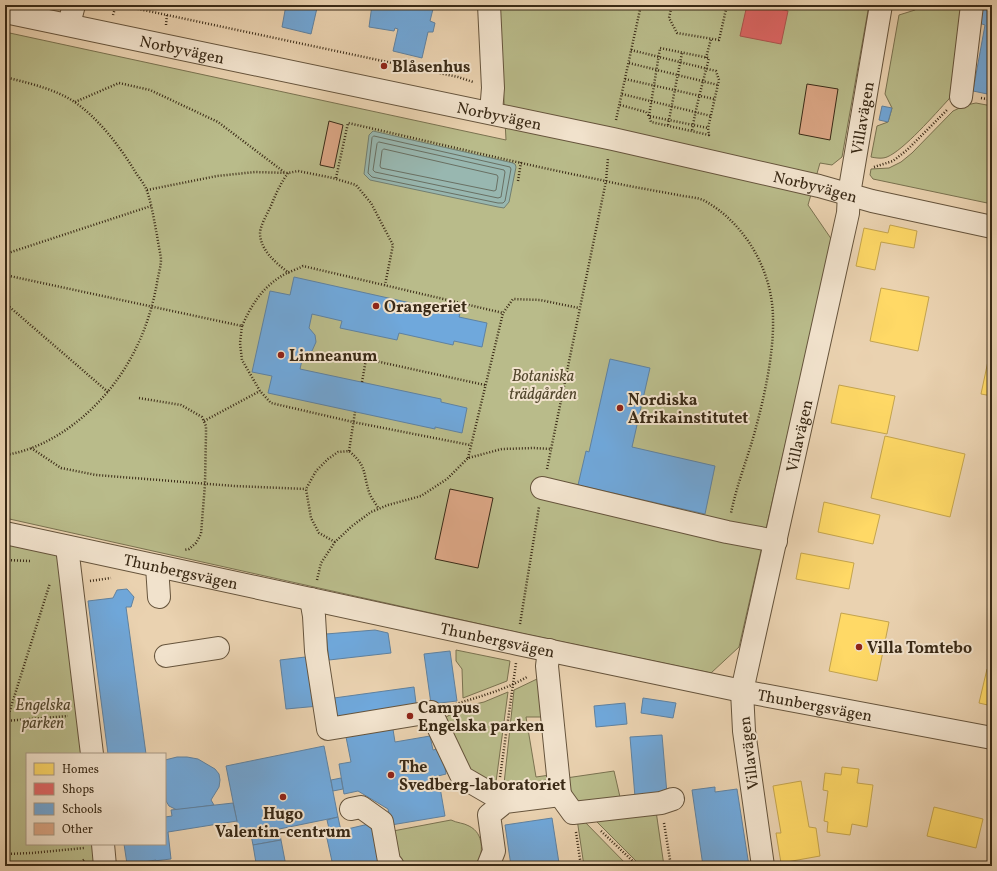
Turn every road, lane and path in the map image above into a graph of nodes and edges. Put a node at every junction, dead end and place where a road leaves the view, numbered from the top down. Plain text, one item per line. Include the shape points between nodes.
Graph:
1 (489, 5) edge
2 (641, 5) edge
3 (672, 5) edge
4 (727, 5) edge
5 (882, 5) edge
6 (972, 5) edge
7 (5, 12) edge
8 (167, 14) dead end
9 (71, 15) edge
10 (165, 27) dead end
11 (711, 38) junction
12 (631, 50) junction
13 (682, 52) junction
14 (658, 57) junction
15 (706, 58) junction
16 (680, 62) junction
17 (629, 63) junction
18 (706, 68) junction
19 (656, 70) junction
20 (677, 75) junction
21 (5, 77) edge
22 (625, 79) junction
23 (703, 81) junction
24 (654, 85) junction
25 (718, 85) junction
26 (674, 90) junction
27 (622, 94) junction
28 (700, 96) junction
29 (961, 97) junction
30 (714, 100) junction
31 (992, 100) edge
32 (75, 102) junction
33 (651, 102) junction
34 (620, 105) junction
35 (671, 107) junction
36 (491, 112) junction
37 (696, 113) junction
38 (649, 116) junction
39 (711, 116) junction
40 (668, 120) junction
41 (668, 125) junction
42 (693, 125) junction
43 (708, 128) junction
44 (692, 131) junction
45 (613, 138) junction
46 (521, 162) junction
47 (286, 172) junction
48 (336, 178) junction
49 (606, 181) junction
50 (518, 182) dead end
51 (851, 184) junction
52 (147, 190) junction
53 (151, 206) junction
54 (992, 226) edge
55 (5, 254) edge
56 (289, 273) junction
57 (5, 275) edge
58 (385, 286) junction
59 (5, 303) edge
60 (152, 306) junction
61 (580, 308) junction
62 (503, 314) junction
63 (242, 326) junction
64 (362, 382) dead end
65 (485, 385) junction
66 (260, 391) junction
67 (108, 392) junction
68 (139, 398) dead end
69 (355, 412) dead end
70 (204, 421) junction
71 (353, 422) junction
72 (470, 445) junction
73 (31, 448) junction
74 (552, 449) junction
75 (349, 451) junction
76 (5, 455) edge
77 (468, 458) junction
78 (205, 484) junction
79 (306, 488) junction
80 (542, 488) junction
81 (379, 509) junction
82 (727, 532) junction
83 (5, 533) edge
84 (776, 541) junction
85 (335, 542) junction
86 (67, 547) junction
87 (180, 550) dead end
88 (157, 566) junction
89 (50, 581) dead end
90 (159, 597) dead end
91 (311, 600) junction
92 (218, 648) dead end
93 (518, 652) junction
94 (166, 656) dead end
95 (548, 658) junction
96 (512, 686) junction
97 (742, 690) junction
98 (431, 712) junction
99 (87, 714) junction
100 (6, 721) edge
101 (5, 726) edge
102 (992, 738) edge
103 (92, 753) edge
104 (560, 796) junction
105 (501, 799) junction
106 (667, 801) joint
107 (351, 809) dead end
108 (578, 813) junction
109 (103, 852) edge
110 (5, 854) edge
111 (393, 866) edge
112 (488, 866) edge
113 (581, 866) edge
114 (638, 866) edge
115 (671, 866) edge
116 (763, 866) edge

1 - 36 street via 493,88
2 - 12 path
3 - 11 path via 669,18 677,33
4 - 11 path via 719,40
5 - 51 street, Villavägen
6 - 29 street
7 - 9 street, Norbyvägen
8 - 10 path
9 - 36 street, Norbyvägen
11 - 15 path
12 - 14 path
12 - 17 path
13 - 14 path via 660,48
13 - 15 path
13 - 16 path
14 - 16 path
14 - 19 path
15 - 18 path via 709,58
16 - 18 path
16 - 20 path
17 - 19 path
17 - 22 path
18 - 23 path
18 - 25 path via 716,71
19 - 20 path
19 - 24 path
20 - 23 path
20 - 26 path
21 - 32 path via 46,88
22 - 24 path
22 - 27 path
23 - 25 path
23 - 28 path
24 - 26 path
24 - 33 path
25 - 30 path
26 - 28 path
26 - 35 path
27 - 33 path
27 - 34 path
28 - 30 path
28 - 37 path
29 - 31 path
29 - 51 path via 907,150 893,161
30 - 39 path
32 - 47 path via 119,82 150,90 218,122
32 - 52 path via 103,126
33 - 35 path
33 - 38 path
34 - 38 path via 646,112
34 - 45 path
35 - 37 path
35 - 40 path
36 - 45 street, Norbyvägen
37 - 39 path
37 - 42 path
38 - 40 path
38 - 41 path via 652,122
39 - 43 path
40 - 41 path
40 - 42 path
41 - 44 path
42 - 43 path
42 - 44 path
43 - 44 path via 709,134
45 - 49 path via 608,155
45 - 51 street, Norbyvägen via 819,186
46 - 48 path via 348,123
46 - 49 path
46 - 50 path
47 - 48 path via 298,171
47 - 52 path via 216,176
47 - 56 path via 260,233 263,246 270,256
48 - 58 path via 356,185 365,194 393,245
49 - 61 path
49 - 82 path via 703,200 721,212 742,233 763,270 774,318 772,348 752,443 735,493
51 - 54 street, Norbyvägen via 872,201
51 - 84 street, Villavägen via 848,213
52 - 53 path
53 - 55 path
53 - 60 path via 161,260
56 - 58 path via 303,266
56 - 63 path via 281,276 259,296
57 - 60 path
58 - 62 path
59 - 67 path
60 - 63 path
60 - 67 path via 129,364
61 - 62 path via 540,300 513,299
61 - 74 path
62 - 65 path
63 - 66 path via 242,360
64 - 65 path via 366,359
65 - 72 path
66 - 70 path
66 - 71 path via 271,403
67 - 73 path via 81,419 60,434
68 - 70 path via 181,405 198,414
69 - 71 path
70 - 78 path
71 - 72 path
71 - 75 path
72 - 77 path
73 - 76 path
73 - 78 path via 61,468 72,471
74 - 77 path via 502,449
74 - 80 path
75 - 79 path via 338,452 328,459 316,471
75 - 81 path via 365,471 370,494
77 - 81 path via 447,479 421,496
78 - 79 path
78 - 87 path via 201,534 189,550
79 - 85 path via 311,518 320,533
80 - 82 street
80 - 93 path
81 - 85 path via 352,526
82 - 84 street
83 - 86 street, Thunbergsvägen
84 - 97 street, Villavägen
85 - 91 path via 321,563
86 - 88 street, Thunbergsvägen
86 - 99 street
88 - 90 street
88 - 91 street, Thunbergsvägen
89 - 100 path
91 - 93 street, Thunbergsvägen
91 - 98 street via 328,729
92 - 94 street
93 - 95 street, Thunbergsvägen
93 - 96 path
95 - 96 path
95 - 97 street, Thunbergsvägen
95 - 104 street
96 - 98 path
96 - 105 path
97 - 102 street, Thunbergsvägen
97 - 116 street, Villavägen via 744,730
98 - 105 street via 462,777
99 - 100 path
99 - 103 street
100 - 101 path
104 - 105 street
104 - 108 street
105 - 112 street via 489,815 494,851
106 - 108 street
106 - 115 path
107 - 111 street via 361,807 382,822 389,861
108 - 113 path
108 - 114 path
109 - 110 path

